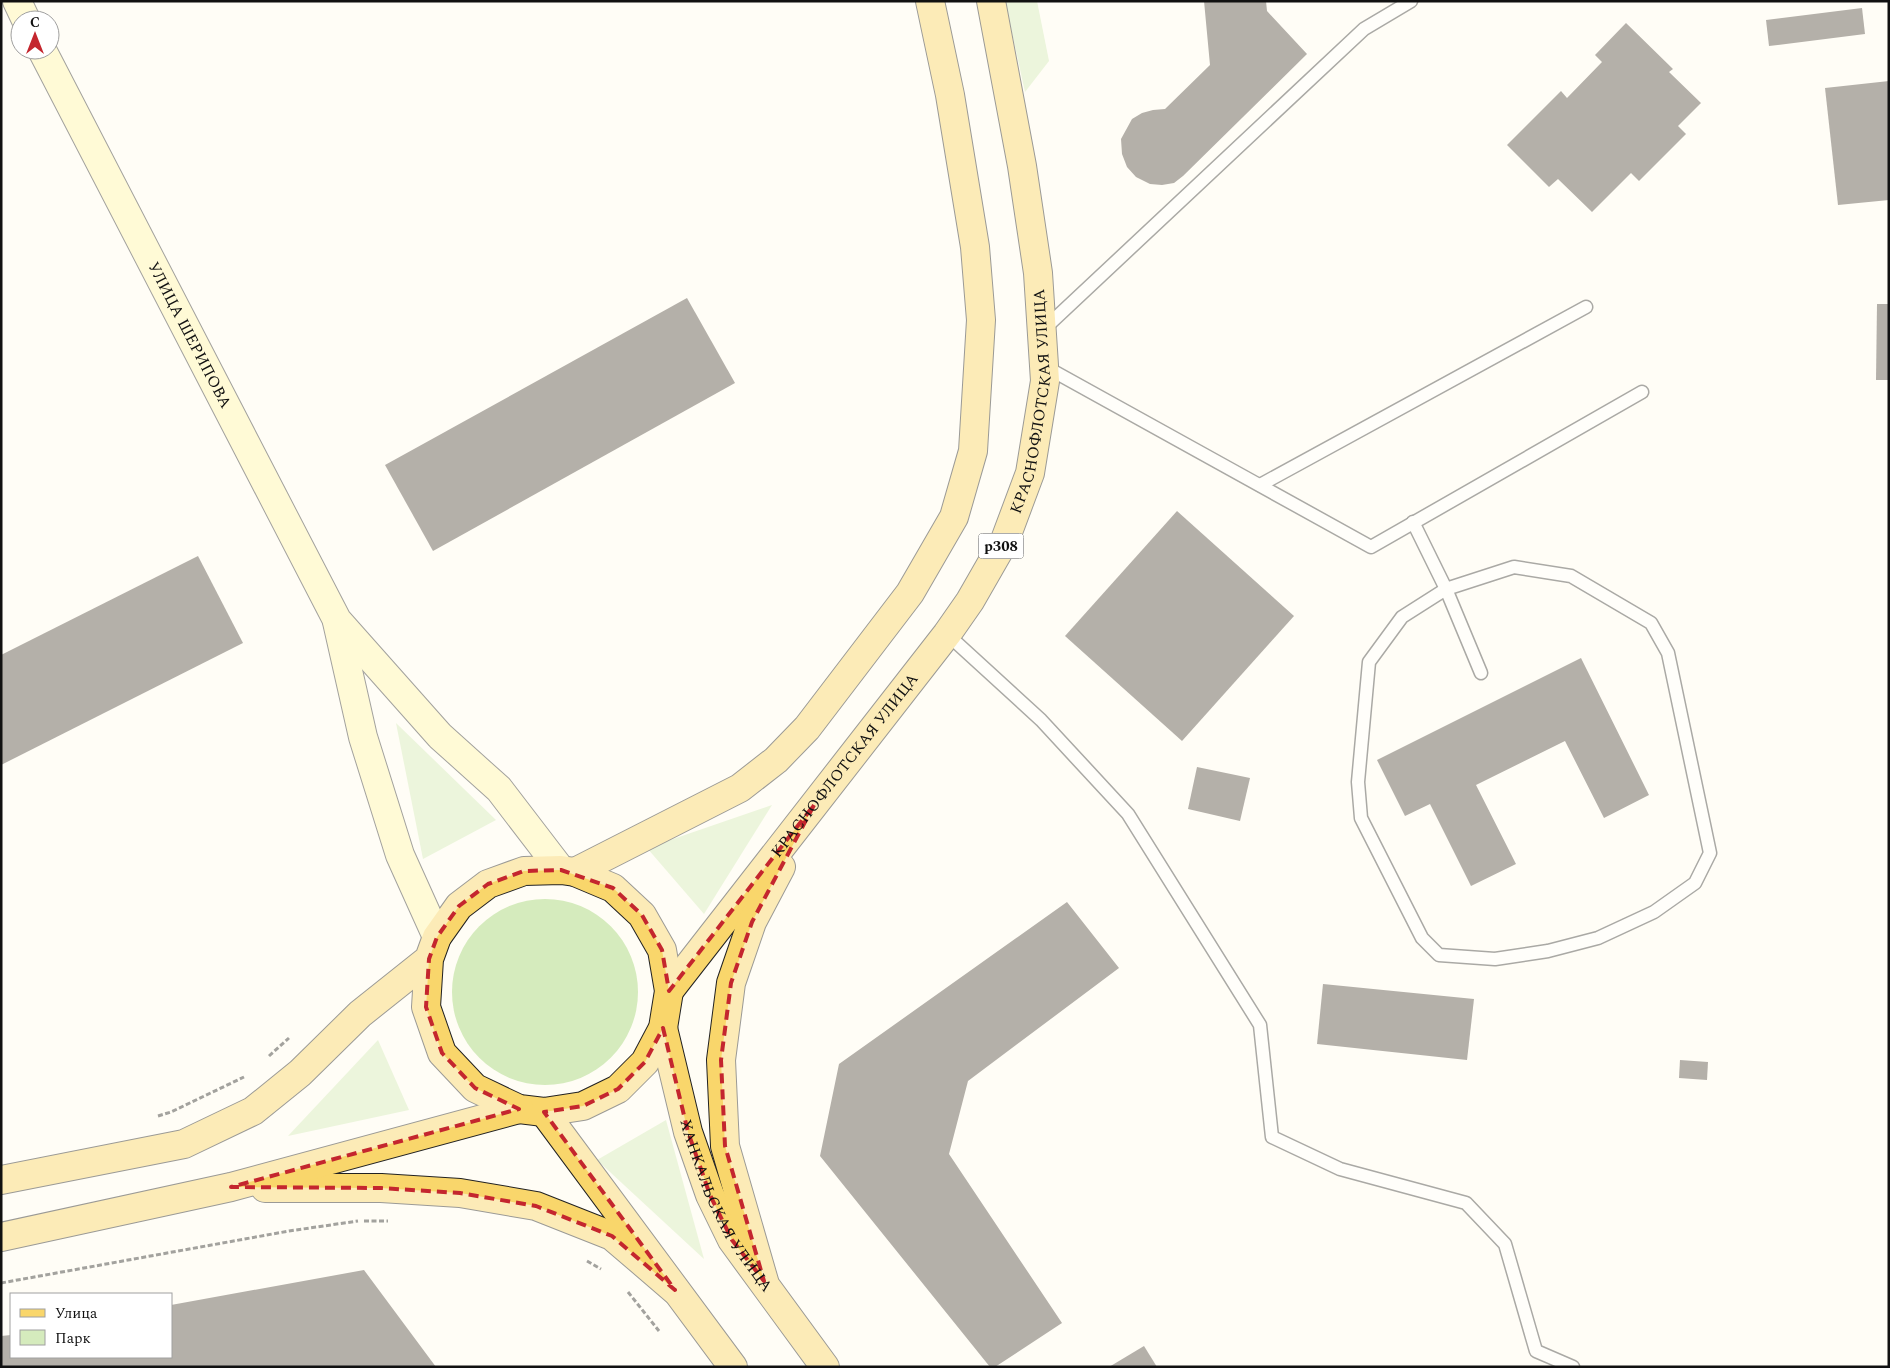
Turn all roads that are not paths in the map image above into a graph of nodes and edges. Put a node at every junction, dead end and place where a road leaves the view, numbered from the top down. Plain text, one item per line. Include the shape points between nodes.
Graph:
1 (930, 1) edge
2 (991, 1) edge
3 (1411, 1) edge
4 (47, 60) edge
5 (1586, 307) dead end
6 (1042, 331) junction
7 (1044, 366) junction
8 (1642, 392) dead end
9 (1260, 485) junction
10 (1413, 522) junction
11 (1446, 589) junction
12 (337, 620) junction
13 (947, 634) junction
14 (1481, 673) dead end
15 (814, 805) junction
16 (568, 871) junction
17 (433, 948) junction
18 (669, 990) junction
19 (663, 1028) junction
20 (532, 1111) junction
21 (1, 1180) edge
22 (231, 1187) junction
23 (1, 1237) edge
24 (764, 1282) junction
25 (675, 1290) junction
26 (733, 1367) edge
27 (825, 1367) edge
28 (1573, 1367) edge

1 - 16 main road via 950,95 972,228 982,320 973,451 954,517 910,593 807,728 776,760 740,788
2 - 6 main road, КРАСНОФЛОТСКАЯ УЛИЦА / p308 via 1022,166 1038,273
3 - 6 lane via 1364,29
4 - 12 main road, УЛИЦА ШЕРИПОВА
5 - 9 lane
6 - 7 main road, КРАСНОФЛОТСКАЯ УЛИЦА / p308
7 - 9 lane
7 - 13 main road, КРАСНОФЛОТСКАЯ УЛИЦА / p308 via 1045,381 1030,473 1005,540
8 - 10 lane
9 - 10 lane via 1371,547
10 - 11 lane
11 - 11 lane via 1402,616 1369,662 1358,782 1361,818 1422,938 1439,954 1495,959 1548,951 1598,938 1654,912 1696,883 1710,854 1668,653 1651,623 1571,576 1514,567
11 - 14 lane
12 - 16 main road via 440,736 498,789
12 - 17 main road via 363,737
13 - 15 main road, КРАСНОФЛОТСКАЯ УЛИЦА / p308
13 - 28 lane via 1041,720 1128,814 1260,1025 1272,1136 1340,1169 1466,1203 1505,1244 1536,1351
15 - 18 main road, КРАСНОФЛОТСКАЯ УЛИЦА / p308
15 - 24 main road via 752,922 731,983 721,1060 725,1146
16 - 17 main road via 524,871 488,884 459,906
16 - 18 main road via 612,888 642,915 662,950
17 - 20 main road via 426,1007 442,1053 475,1088
17 - 21 main road via 300,1073 253,1111 184,1144
18 - 19 main road
19 - 20 main road via 645,1062 618,1089 583,1106
19 - 24 main road, ХАНКАЛЬСКАЯ УЛИЦА via 688,1132 710,1195 732,1240
20 - 22 main road
20 - 25 main road
22 - 23 main road
22 - 25 main road via 460,1193 536,1206 612,1236
24 - 27 main road, ХАНКАЛЬСКАЯ УЛИЦА
25 - 26 main road

